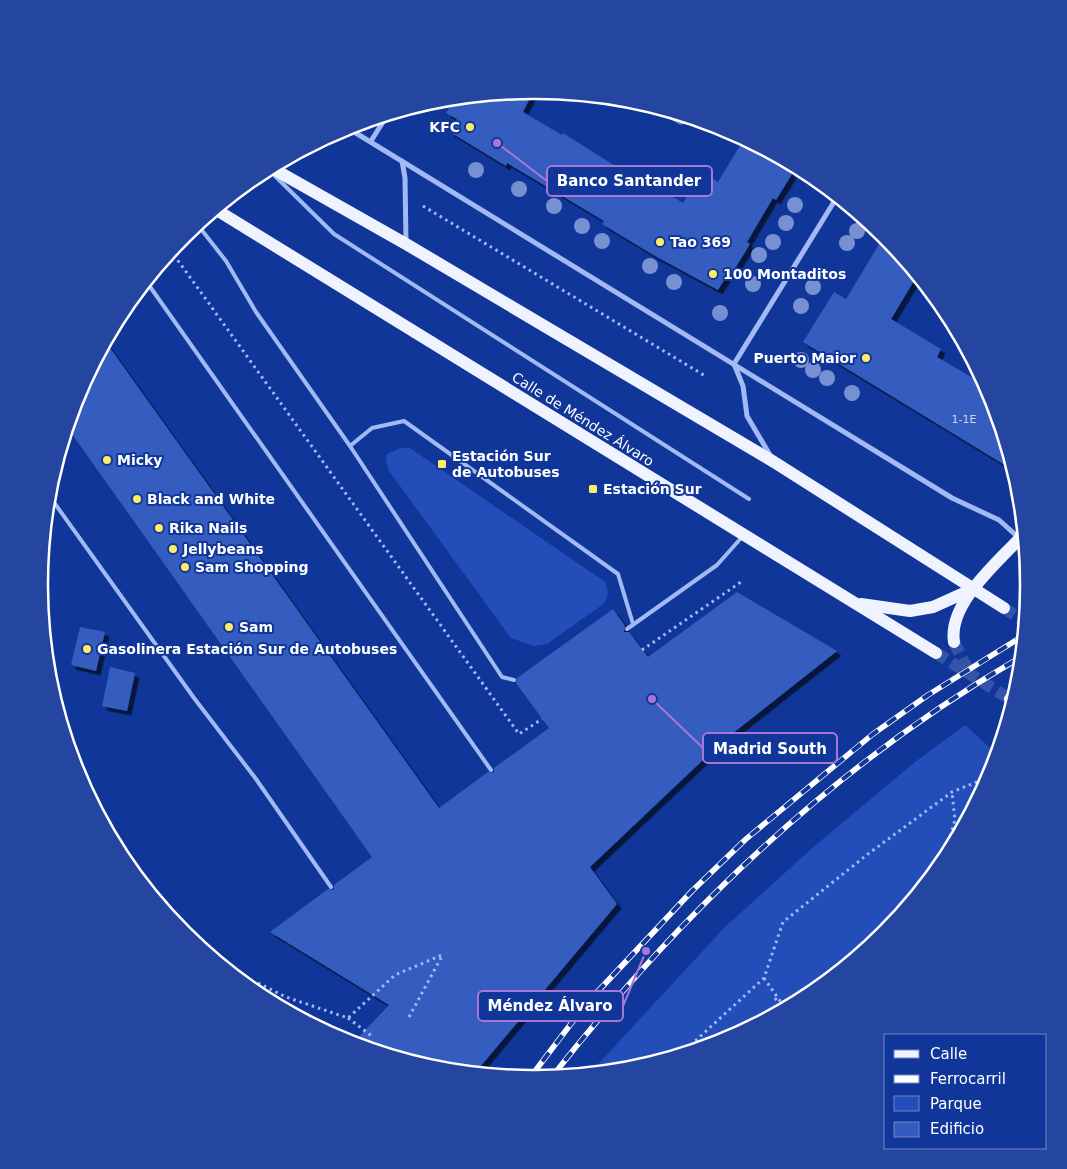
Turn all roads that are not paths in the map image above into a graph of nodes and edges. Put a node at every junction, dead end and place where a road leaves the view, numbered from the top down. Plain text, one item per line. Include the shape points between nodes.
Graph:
1 (383, 122) edge
2 (355, 132) edge
3 (371, 142) junction
4 (402, 161) junction
5 (277, 172) edge
6 (274, 173) edge
7 (834, 203) edge
8 (221, 213) edge
9 (202, 230) edge
10 (406, 244) junction
11 (150, 287) edge
12 (734, 364) junction
13 (350, 446) junction
14 (774, 462) junction
15 (749, 500) dead end
16 (55, 504) edge
17 (1016, 531) edge
18 (743, 536) junction
19 (1017, 541) edge
20 (973, 589) junction
21 (859, 604) junction
22 (1004, 608) tunnel mouth
23 (634, 624) junction
24 (627, 629) dead end
25 (954, 642) tunnel mouth
26 (936, 653) tunnel mouth
27 (514, 680) dead end
28 (491, 770) dead end
29 (331, 887) dead end

1 - 3 street
2 - 3 street
3 - 4 street
4 - 10 street
4 - 12 street
5 - 10 main road
6 - 15 lane via 334,234
7 - 12 street
8 - 18 main road, Calle de Méndez Álvaro
9 - 13 lane
10 - 14 main road
11 - 28 lane
12 - 14 street via 743,386 747,416
12 - 17 street via 952,498
13 - 23 lane via 372,428 404,421 618,574
13 - 27 lane via 502,677
14 - 20 main road
16 - 29 lane
18 - 21 main road, Calle de Méndez Álvaro
18 - 23 lane via 717,565
19 - 20 main road
20 - 21 main road via 933,607 910,611
20 - 22 main road
20 - 25 main road via 956,618
21 - 26 main road, Calle de Méndez Álvaro
23 - 24 lane

